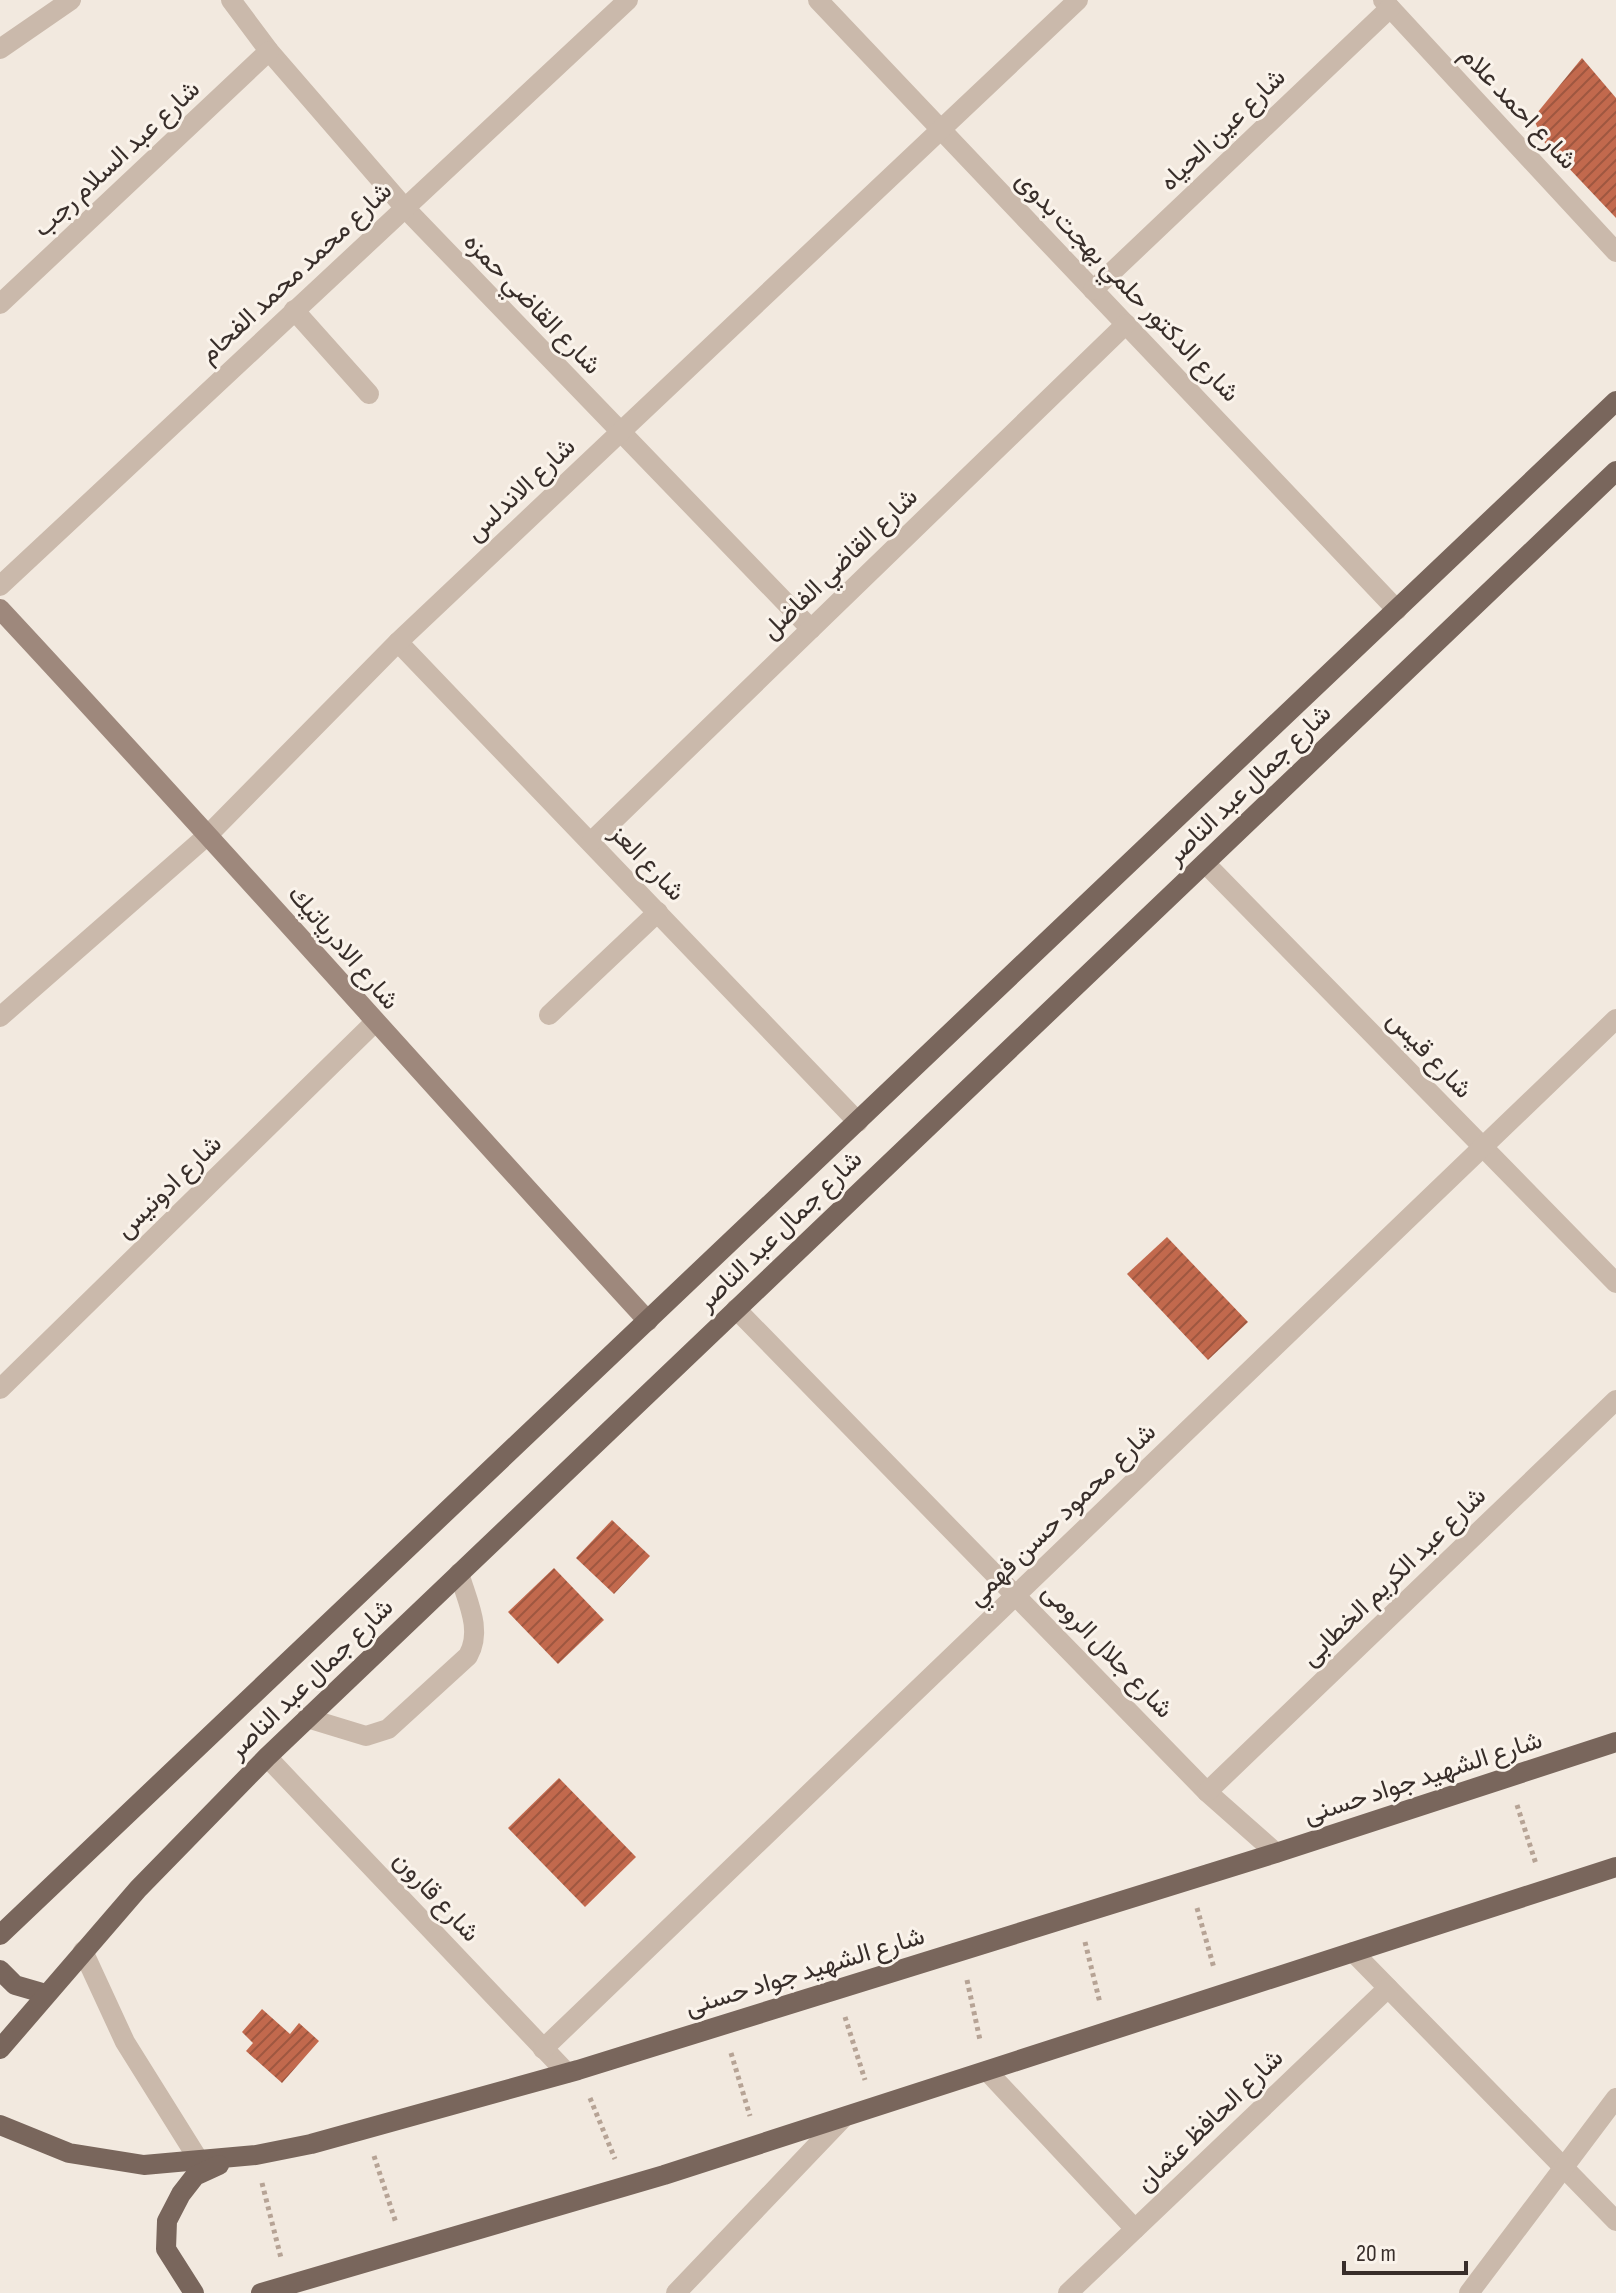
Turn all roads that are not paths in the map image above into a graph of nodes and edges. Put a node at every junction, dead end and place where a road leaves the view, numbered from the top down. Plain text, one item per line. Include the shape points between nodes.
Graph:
1 (71, 0) edge
2 (231, 0) edge
3 (628, 0) edge
4 (818, 0) edge
5 (1078, 0) edge
6 (1386, 4) edge
7 (0, 49) edge
8 (269, 51) junction
9 (941, 129) junction
10 (404, 207) junction
11 (1616, 252) edge
12 (1093, 290) junction
13 (0, 304) edge
14 (294, 310) junction
15 (1126, 324) junction
16 (369, 394) dead end
17 (1616, 401) edge
18 (619, 433) junction
19 (1616, 471) edge
20 (0, 586) edge
21 (0, 609) edge
22 (1397, 610) junction
23 (811, 629) junction
24 (398, 642) junction
25 (209, 834) junction
26 (591, 842) junction
27 (1205, 863) junction
28 (658, 912) junction
29 (549, 1015) dead end
30 (0, 1017) edge
31 (1616, 1019) edge
32 (374, 1023) junction
33 (858, 1122) junction
34 (1483, 1147) junction
35 (1616, 1283) edge
36 (736, 1309) junction
37 (648, 1321) junction
38 (0, 1389) edge
39 (1616, 1400) edge
40 (459, 1573) junction
41 (1016, 1595) junction
42 (307, 1718) junction
43 (1616, 1742) edge
44 (267, 1757) junction
45 (1207, 1792) junction
46 (1276, 1853) junction
47 (1616, 1867) edge
48 (0, 1935) edge
49 (83, 1951) junction
50 (1353, 1952) junction
51 (0, 1970) edge
52 (1388, 1988) junction
53 (46, 1994) junction
54 (0, 2049) edge
55 (543, 2049) junction
56 (987, 2071) junction
57 (572, 2072) junction
58 (1616, 2098) edge
59 (843, 2118) junction
60 (0, 2125) edge
61 (246, 2156) junction
62 (200, 2162) junction
63 (1563, 2168) junction
64 (1616, 2221) edge
65 (1135, 2229) junction
66 (194, 2293) edge
67 (261, 2293) edge
68 (676, 2293) edge
69 (1068, 2293) edge
70 (1469, 2293) edge

1 - 7 street
2 - 8 street, شارع القاضي حمزه
3 - 10 street, شارع محمد محمد الفحام
4 - 9 street, شارع الدكتور حلمي بهجت بدوى
5 - 9 street, شارع الاندلس
6 - 11 street, شارع احمد علام
6 - 12 street, شارع عين الحياه
8 - 10 street, شارع القاضي حمزه
8 - 13 street, شارع عبد السلام رجب
9 - 12 street, شارع الدكتور حلمي بهجت بدوى
9 - 18 street, شارع الاندلس
10 - 14 street, شارع محمد محمد الفحام
10 - 18 street, شارع القاضي حمزه
12 - 15 street, شارع الدكتور حلمي بهجت بدوى
14 - 16 street
14 - 20 street, شارع محمد محمد الفحام
15 - 22 street, شارع الدكتور حلمي بهجت بدوى
15 - 23 street, شارع القاضي الفاضل
17 - 22 main road, شارع جمال عبد الناصر
18 - 23 street, شارع القاضي حمزه
18 - 24 street, شارع الاندلس
19 - 27 main road, شارع جمال عبد الناصر
21 - 25 street, شارع الادرياتيك
22 - 33 main road, شارع جمال عبد الناصر
23 - 26 street, شارع القاضي الفاضل
24 - 25 street, شارع الاندلس
24 - 26 street, شارع العز
25 - 30 street, شارع الاندلس
25 - 32 street, شارع الادرياتيك
26 - 28 street, شارع العز
27 - 34 street, شارع قيس
27 - 36 main road, شارع جمال عبد الناصر
28 - 29 street
28 - 33 street, شارع العز
31 - 34 street, شارع محمود حسن فهمي
32 - 37 street, شارع الادرياتيك
32 - 38 street, شارع ادونيس
33 - 37 main road, شارع جمال عبد الناصر
34 - 35 street, شارع قيس
34 - 41 street, شارع محمود حسن فهمي
36 - 40 main road, شارع جمال عبد الناصر
36 - 41 street, شارع جلال الرومى
37 - 48 main road, شارع جمال عبد الناصر
39 - 45 street, شارع عبد الكريم الخطابى
40 - 42 main road, شارع جمال عبد الناصر
40 - 42 street via 476,1642 400,1722 366,1736
41 - 45 street, شارع جلال الرومى
41 - 55 street, شارع محمود حسن فهمي
42 - 44 main road, شارع جمال عبد الناصر
43 - 46 main road, شارع الشهيد جواد حسنى
44 - 49 main road, شارع جمال عبد الناصر
44 - 55 street, شارع قارون
45 - 46 street, شارع جلال الرومى
46 - 57 main road, شارع الشهيد جواد حسنى
47 - 50 main road
49 - 53 main road, شارع جمال عبد الناصر
49 - 62 street via 125,2042
50 - 52 street
50 - 56 main road
51 - 53 main road via 30,1993
52 - 63 street
52 - 65 street, شارع الحافظ عثمان
53 - 54 main road, شارع جمال عبد الناصر
55 - 57 street, شارع قارون
56 - 59 main road
56 - 65 street
57 - 61 main road, شارع الشهيد جواد حسنى
58 - 63 street
59 - 67 main road
59 - 68 street
60 - 62 main road, شارع الشهيد جواد حسنى via 69,2153 144,2165
61 - 62 main road, شارع الشهيد جواد حسنى
61 - 66 main road via 195,2176 167,2221 166,2249
63 - 64 street
63 - 70 street
65 - 69 street, شارع الحافظ عثمان

